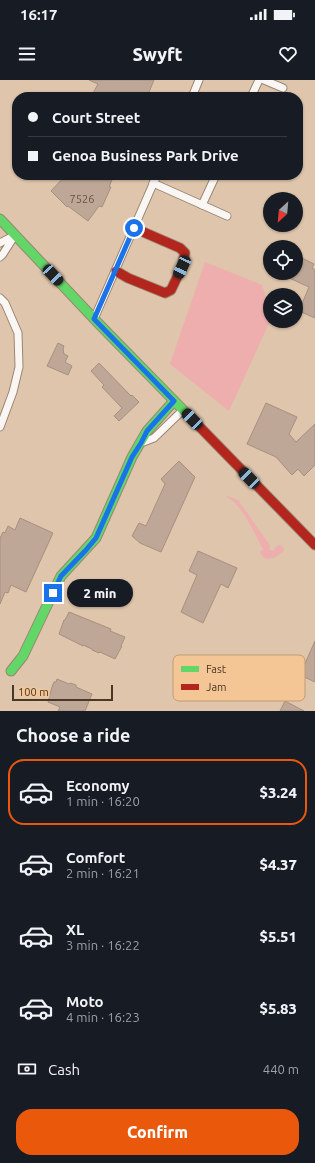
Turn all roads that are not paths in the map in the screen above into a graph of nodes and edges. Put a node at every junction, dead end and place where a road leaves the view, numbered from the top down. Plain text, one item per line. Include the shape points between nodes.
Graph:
1 (199, 80) edge
2 (259, 80) edge
3 (264, 80) edge
4 (284, 88) dead end
5 (194, 92) edge
6 (253, 92) edge
7 (155, 180) edge
8 (214, 180) edge
9 (154, 183) junction
10 (202, 205) junction
11 (227, 216) dead end
12 (0, 219) edge
13 (134, 228) junction
14 (15, 235) junction
15 (0, 243) edge
16 (0, 257) edge
17 (116, 271) junction
18 (0, 298) edge
19 (94, 319) junction
20 (174, 401) junction
21 (183, 410) junction
22 (0, 427) edge
23 (141, 443) junction
24 (315, 545) edge
25 (11, 671) dead end

1 - 5 street
2 - 6 street
3 - 4 street
7 - 9 street
8 - 10 street
9 - 10 street
9 - 13 street
10 - 11 street
12 - 14 street
13 - 17 street
13 - 17 street via 180,248 185,253 182,267 171,290 165,293
14 - 15 street
14 - 16 street
14 - 19 street
17 - 19 street
18 - 22 street via 5,303 18,332 19,368
19 - 20 street
20 - 21 street
20 - 23 street via 147,431
21 - 23 street via 154,438
21 - 24 street
23 - 25 street via 132,457 96,538 61,576 23,656

